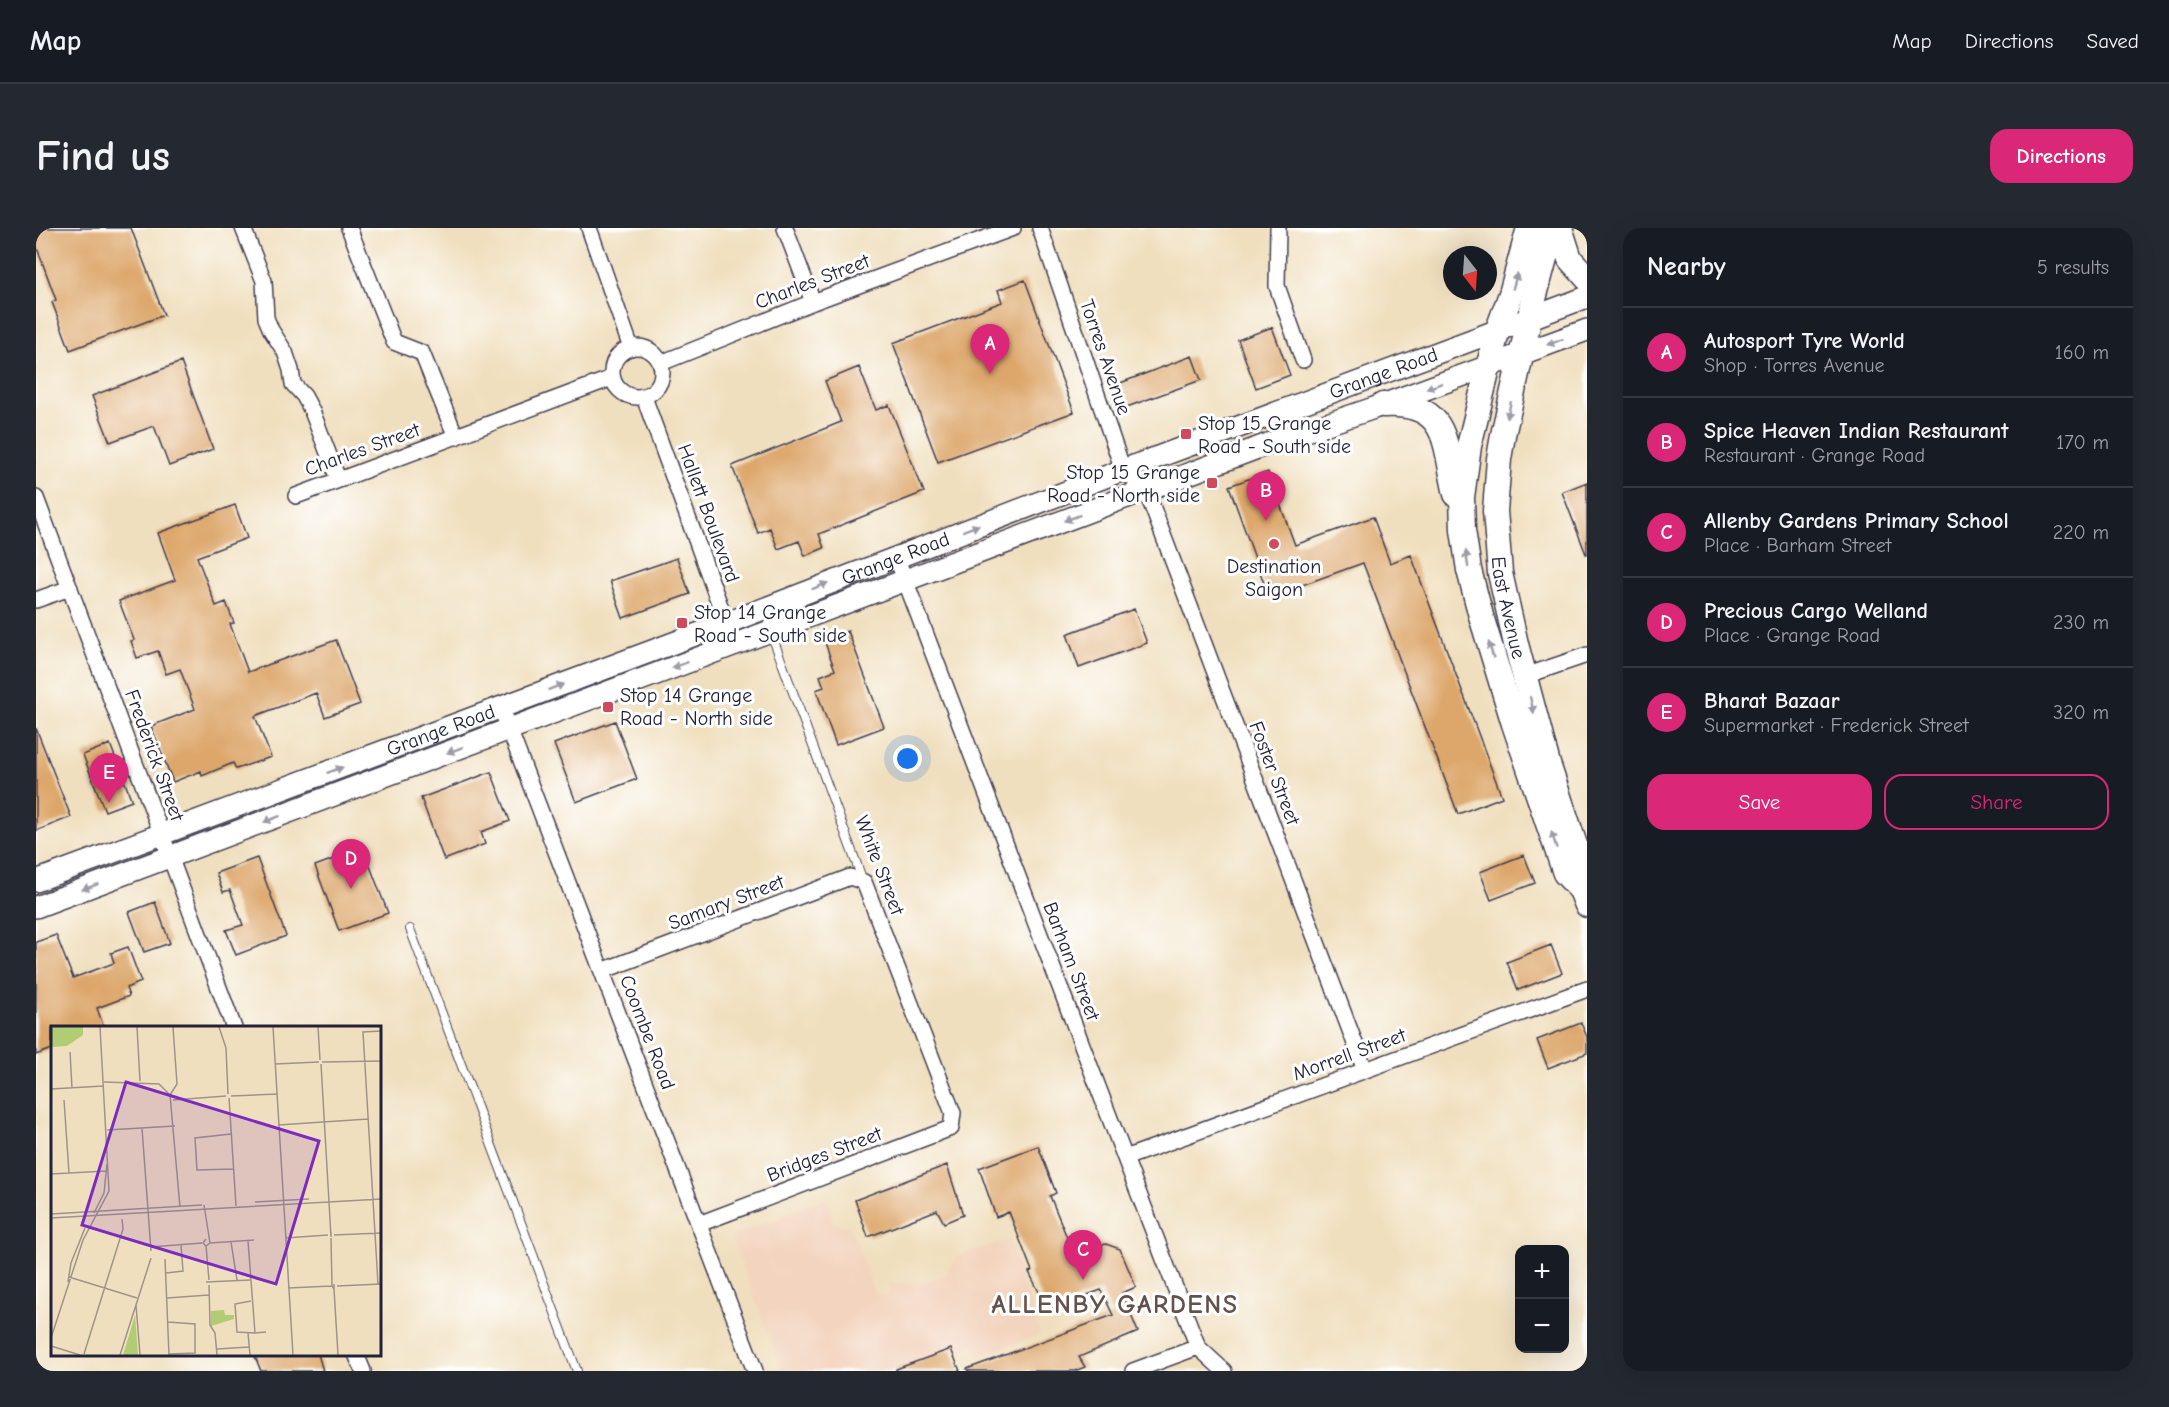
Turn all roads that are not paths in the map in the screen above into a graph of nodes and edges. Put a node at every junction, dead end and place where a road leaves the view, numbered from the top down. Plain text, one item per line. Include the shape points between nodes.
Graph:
1 (243, 228) edge
2 (349, 228) edge
3 (589, 228) edge
4 (785, 228) edge
5 (1013, 228) edge
6 (1040, 228) edge
7 (1278, 228) edge
8 (1529, 228) edge
9 (1553, 228) edge
10 (1560, 228) edge
11 (1587, 278) edge
12 (1587, 297) edge
13 (813, 302) junction
14 (1514, 325) junction
15 (1587, 330) edge
16 (631, 348) junction
17 (1303, 360) dead end
18 (1504, 360) junction
19 (661, 363) junction
20 (612, 378) junction
21 (644, 397) junction
22 (1383, 405) junction
23 (456, 437) junction
24 (1123, 470) junction
25 (338, 479) junction
26 (1146, 490) junction
27 (296, 496) dead end
28 (36, 498) edge
29 (1463, 523) junction
30 (896, 556) junction
31 (907, 580) junction
32 (70, 588) junction
33 (36, 600) edge
34 (727, 623) junction
35 (770, 631) junction
36 (735, 644) junction
37 (1587, 655) edge
38 (1525, 676) junction
39 (501, 708) junction
40 (509, 729) junction
41 (162, 834) junction
42 (171, 857) junction
43 (36, 881) edge
44 (864, 882) junction
45 (1584, 898) edge
46 (36, 907) edge
47 (410, 929) dead end
48 (602, 970) junction
49 (1587, 989) edge
50 (233, 1026) edge
51 (1365, 1070) junction
52 (953, 1113) joint
53 (1125, 1158) junction
54 (699, 1224) junction
55 (1198, 1347) junction
56 (358, 1356) edge
57 (363, 1371) edge
58 (577, 1371) edge
59 (755, 1371) edge
60 (1134, 1371) edge
61 (1224, 1371) edge

1 - 25 street via 264,281 268,324 285,352 293,384 312,411
2 - 23 street via 394,342 422,353
3 - 16 street
4 - 13 street
5 - 13 street, Charles Street
6 - 24 street, Torres Avenue
7 - 17 street via 1277,286
14 -> 8 main road via 1514,285
9 - 14 main road
10 - 11 main road via 1570,259
12 - 14 main road, Grange Road
13 - 19 street, Charles Street
14 - 18 main road, East Avenue
14 - 18 main road, East Avenue
14 - 24 main road, Grange Road
15 -> 18 main road, Grange Road
16 - 19 street via 647,349
16 - 20 street via 615,360
18 -> 22 main road, Grange Road
18 - 29 main road, East Avenue via 1464,470
18 -> 38 main road, East Avenue via 1495,511 1500,573
19 - 21 street via 660,383
20 - 21 street via 625,395
20 - 23 street, Charles Street
21 - 34 street, Hallett Boulevard
22 - 26 main road, Grange Road
22 - 29 main road via 1423,410 1440,427
23 - 25 street, Charles Street
24 - 26 street
30 -> 24 main road, Grange Road
25 - 27 street, Charles Street
26 -> 31 main road, Grange Road
26 - 51 street, Foster Street
28 - 32 street, Frederick Street
45 -> 29 main road, East Avenue via 1565,873 1514,724 1469,570
30 - 31 street, Barham Street
34 -> 30 main road, Grange Road
31 - 35 main road, Grange Road
31 - 53 street, Barham Street
32 - 33 street
32 - 41 street, Frederick Street
34 - 36 street, Hallett Boulevard
39 -> 34 main road, Grange Road
35 - 36 main road, Grange Road
35 - 44 lane, White Street
36 -> 40 main road, Grange Road
37 - 38 street
38 -> 45 main road, East Avenue via 1548,764 1582,867
39 - 40 street, Coombe Road
41 -> 39 main road, Grange Road
40 -> 42 main road, Grange Road
40 - 48 street, Coombe Road
41 - 42 street, Frederick Street
41 - 43 main road, Grange Road
42 -> 46 main road, Grange Road
42 - 50 street, Frederick Street
44 - 48 street, Samary Street via 850,877
44 - 52 street, White Street
47 - 58 lane
48 - 54 street, Coombe Road
49 - 51 street, Morrell Street
51 - 53 street, Morrell Street
52 - 54 street, Bridges Street via 951,1128
53 - 55 street, Barham Street
54 - 59 street, Coombe Road
55 - 60 street
55 - 61 street, Barham Street
56 - 57 street

